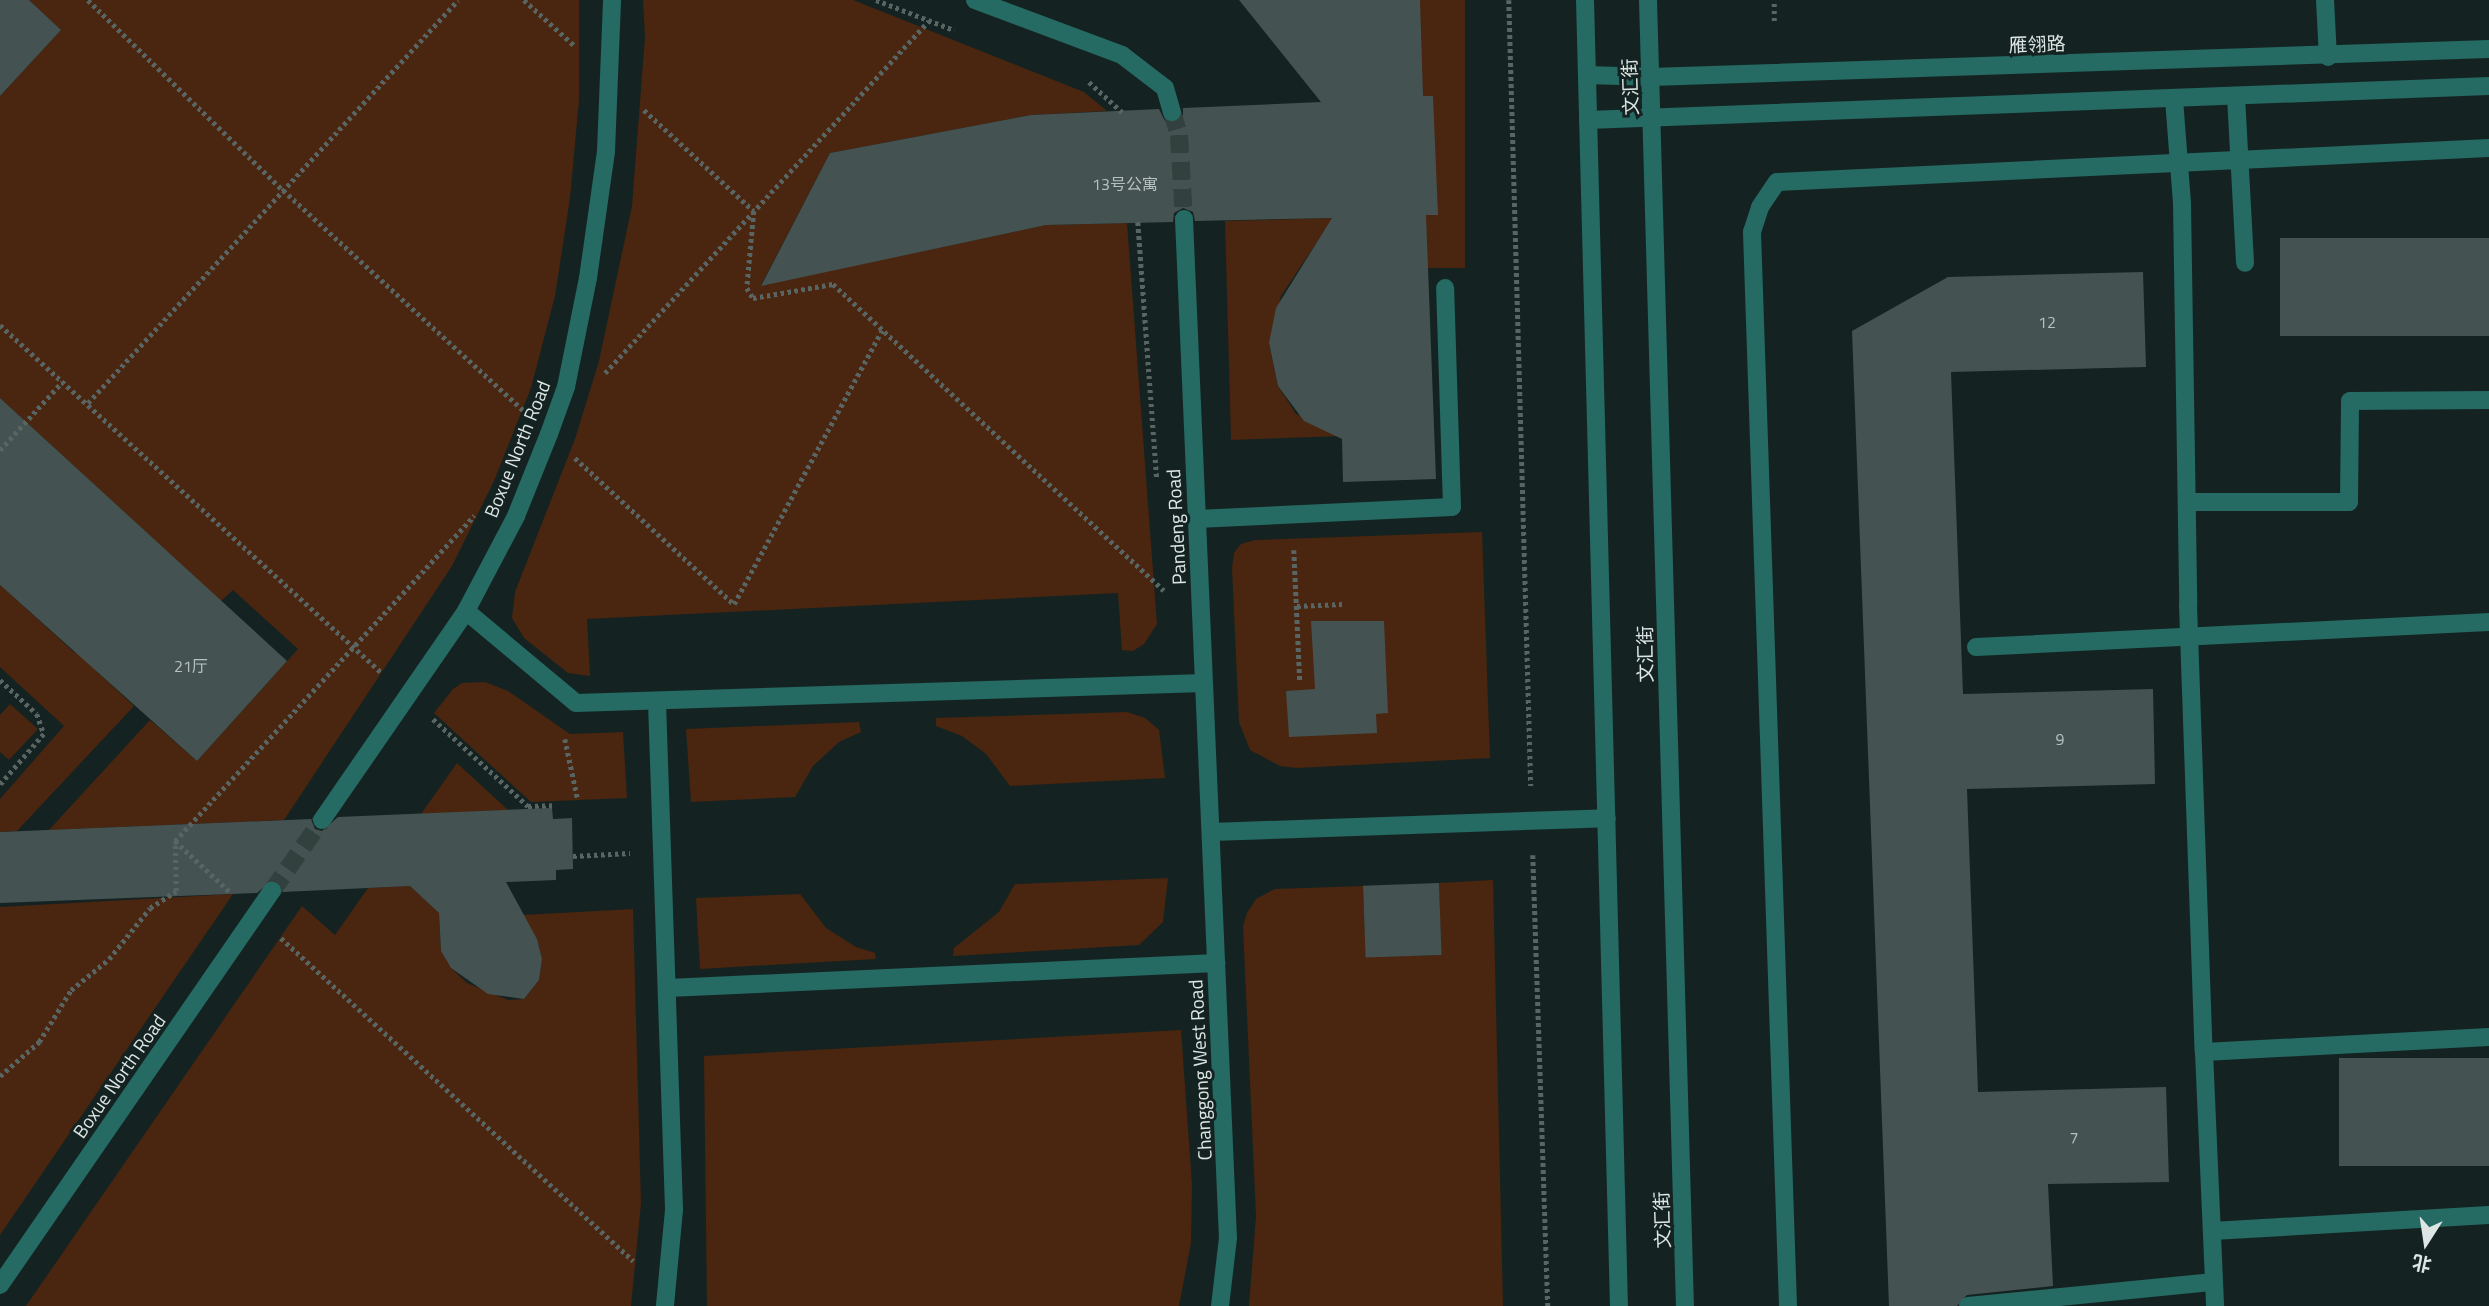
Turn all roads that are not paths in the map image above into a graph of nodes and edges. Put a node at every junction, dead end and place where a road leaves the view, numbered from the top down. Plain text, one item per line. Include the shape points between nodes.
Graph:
1 (612, 0) edge
2 (975, 0) edge
3 (1585, 0) edge
4 (1648, 0) edge
5 (2325, 0) edge
6 (2489, 50) edge
7 (2328, 57) junction
8 (1587, 75) junction
9 (1651, 77) junction
10 (2489, 86) edge
11 (2236, 96) junction
12 (2174, 99) junction
13 (1172, 112) tunnel mouth
14 (1588, 120) junction
15 (1652, 121) junction
16 (2489, 148) edge
17 (2237, 158) junction
18 (2179, 159) junction
19 (1184, 219) tunnel mouth
20 (2245, 263) dead end
21 (1445, 288) dead end
22 (2489, 400) edge
23 (2187, 502) junction
24 (1197, 519) junction
25 (466, 611) junction
26 (2489, 622) edge
27 (2189, 636) junction
28 (1976, 647) dead end
29 (1204, 683) junction
30 (657, 702) junction
31 (1607, 818) junction
32 (322, 820) tunnel mouth
33 (1211, 832) junction
34 (272, 891) tunnel mouth
35 (1216, 964) junction
36 (668, 988) junction
37 (2489, 1037) edge
38 (2204, 1052) junction
39 (2489, 1215) edge
40 (2212, 1231) junction
41 (2214, 1282) junction
42 (0, 1285) edge
43 (666, 1299) edge
44 (1220, 1306) edge
45 (1619, 1306) edge
46 (1685, 1306) edge
47 (1788, 1306) edge
48 (1968, 1306) edge
49 (2215, 1306) edge

1 - 25 street, Boxue North Road via 606,151 566,387 516,516
2 - 13 street via 1122,55 1165,88
3 - 8 street
4 - 9 street, 文汇街
5 - 7 street
6 - 7 street, 雁翎路
7 - 9 street, 雁翎路
8 - 9 street, 雁翎路
8 - 14 street
9 - 15 street, 文汇街
10 - 11 street
11 - 12 street
11 - 17 street
12 - 15 street
12 - 18 street
14 - 15 street
14 - 31 street
15 - 46 street, 文汇街
16 - 17 street
17 - 18 street
17 - 20 street
18 - 23 street
18 - 47 street via 1777,182 1760,207 1752,232
19 - 24 street, Pandeng Road
21 - 24 street via 1452,507
22 - 23 street via 2350,401 2349,502
23 - 27 street
24 - 29 street, Pandeng Road
25 - 30 street via 576,703
25 - 32 street, Boxue North Road
26 - 27 street
27 - 28 street
27 - 38 street
29 - 30 street
29 - 33 street, Pandeng Road
30 - 36 street
31 - 33 street
31 - 45 street
33 - 35 street, Changgong West Road
34 - 42 street, Boxue North Road
35 - 36 street
35 - 44 street, Changgong West Road via 1228,1238
36 - 43 street via 674,1210
37 - 38 street
38 - 40 street
39 - 40 street
40 - 41 street
41 - 48 street
41 - 49 street

